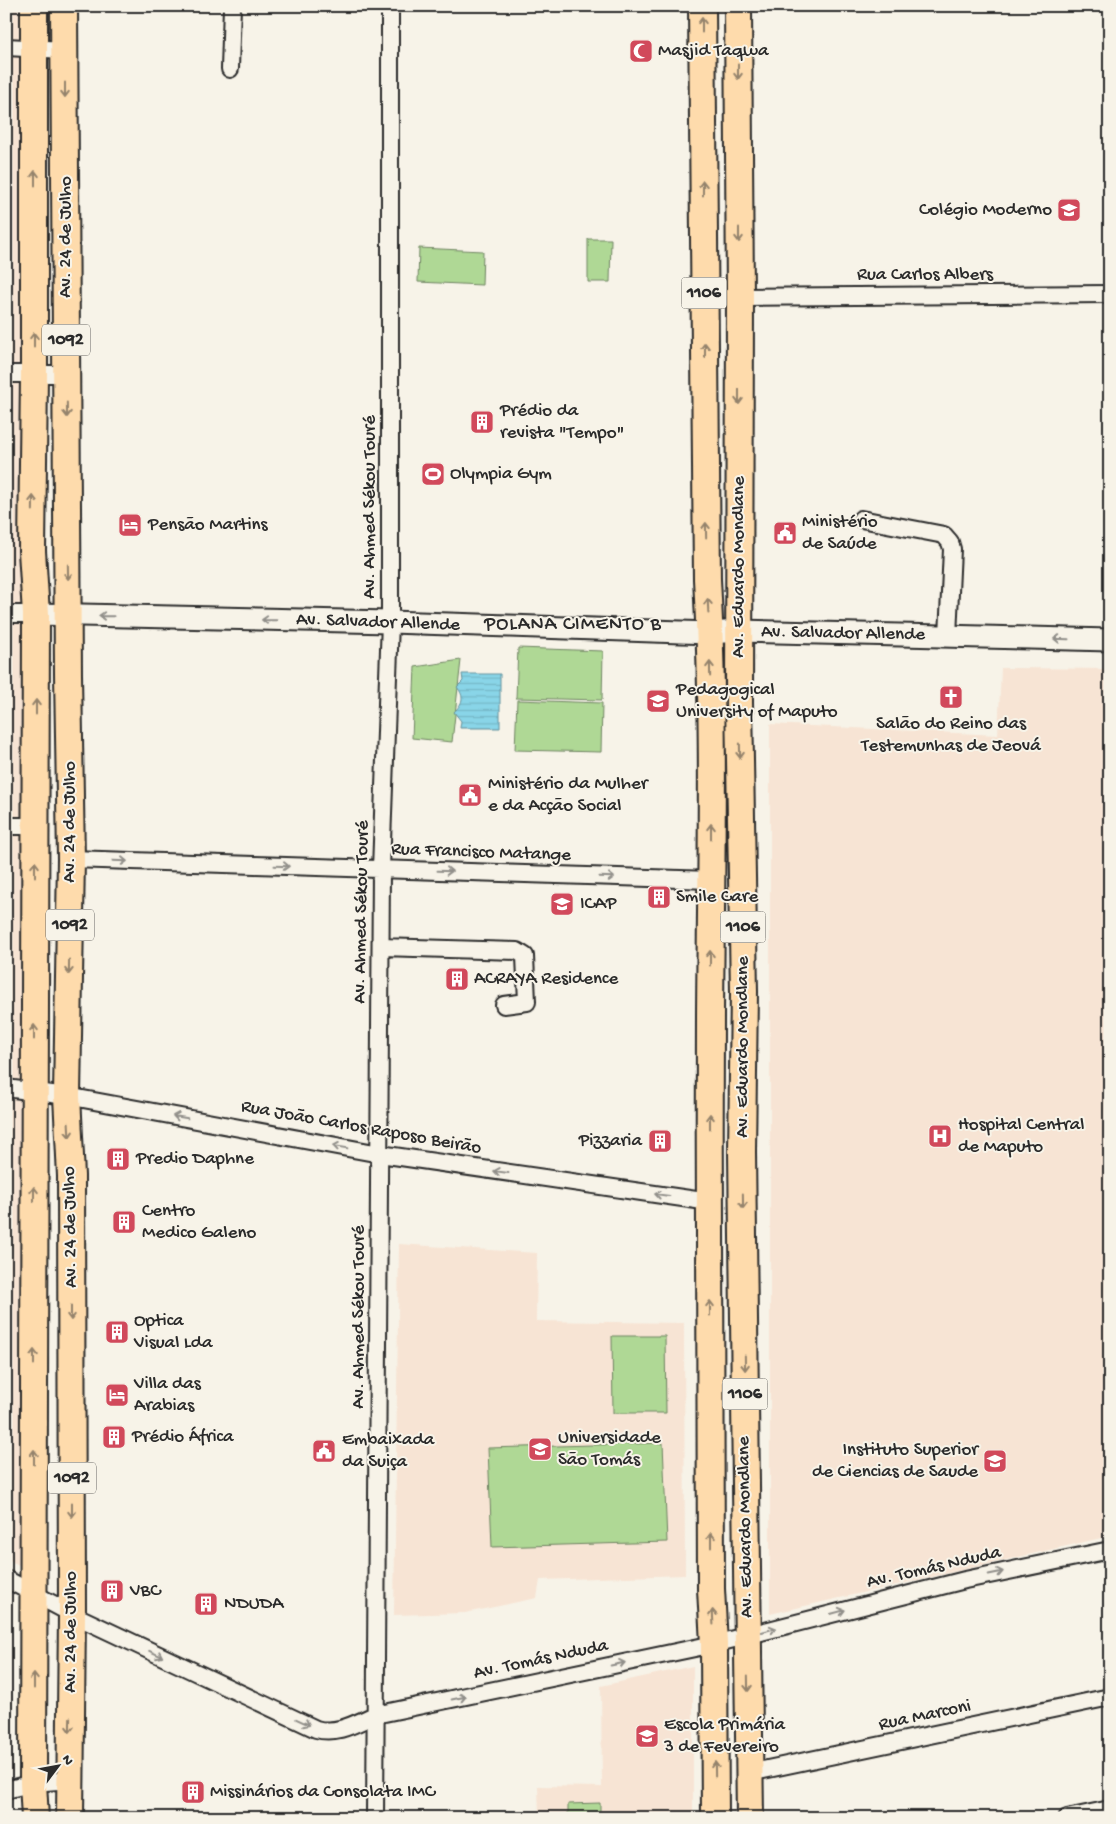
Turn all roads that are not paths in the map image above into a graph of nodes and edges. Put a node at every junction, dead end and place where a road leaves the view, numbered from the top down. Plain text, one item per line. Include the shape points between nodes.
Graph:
1 (34, 6) edge
2 (64, 6) edge
3 (232, 6) edge
4 (390, 6) edge
5 (702, 6) edge
6 (738, 6) edge
7 (6, 48) edge
8 (35, 48) junction
9 (65, 50) junction
10 (230, 69) dead end
11 (1110, 294) edge
12 (740, 296) junction
13 (6, 374) edge
14 (34, 374) junction
15 (66, 374) junction
16 (861, 519) dead end
17 (6, 614) edge
18 (36, 614) junction
19 (69, 616) junction
20 (390, 622) junction
21 (739, 631) junction
22 (710, 633) junction
23 (948, 636) junction
24 (1110, 640) edge
25 (6, 826) edge
26 (36, 826) junction
27 (71, 859) junction
28 (381, 870) junction
29 (711, 880) junction
30 (381, 947) junction
31 (504, 1005) dead end
32 (6, 1088) edge
33 (34, 1092) junction
34 (67, 1096) junction
35 (380, 1154) junction
36 (710, 1202) junction
37 (1110, 1550) edge
38 (6, 1579) edge
39 (34, 1593) junction
40 (72, 1614) junction
41 (747, 1636) junction
42 (714, 1644) junction
43 (1110, 1697) edge
44 (375, 1715) junction
45 (749, 1773) junction
46 (70, 1780) junction
47 (33, 1783) junction
48 (6, 1790) edge
49 (1110, 1809) edge
50 (35, 1818) edge
51 (70, 1818) edge
52 (375, 1818) edge
53 (716, 1818) edge
54 (750, 1818) edge
55 (1067, 1818) edge

1 - 8 main road, Av. 24 de Julho / 1092
2 - 9 main road, Av. 24 de Julho / 1092
3 - 10 street
4 - 20 street, Av. Ahmed Sékou Touré
22 -> 5 main road, Av. Eduardo Mondlane / 1106
6 -> 12 main road, Av. Eduardo Mondlane
7 - 8 street
8 - 9 street
14 -> 8 main road, Av. 24 de Julho / 1092
9 -> 15 main road, Av. 24 de Julho / 1092
11 - 12 street, Rua Carlos Albers
12 -> 21 main road, Av. Eduardo Mondlane
13 - 14 street
14 - 15 street
18 -> 14 main road, Av. 24 de Julho / 1092 via 32,551
15 -> 19 main road, Av. 24 de Julho / 1092
16 - 23 street via 948,538 952,549
17 - 18 street, Av. Salvador Allende
18 - 19 street, Av. Salvador Allende
26 -> 18 main road, Av. 24 de Julho / 1092
20 -> 19 street, Av. Salvador Allende
19 - 27 main road, Av. 24 de Julho / 1092
20 - 22 street, Av. Salvador Allende
20 - 28 street, Av. Ahmed Sékou Touré
21 - 22 street, Av. Salvador Allende
21 - 23 street, Av. Salvador Allende
21 -> 41 main road, Av. Eduardo Mondlane / 1106
29 -> 22 main road, Av. Eduardo Mondlane
24 -> 23 street, Av. Salvador Allende
25 - 26 street
33 -> 26 main road, Av. 24 de Julho / 1092
27 -> 28 street, Rua Francisco Matange
27 -> 34 main road, Av. 24 de Julho / 1092
28 -> 29 street, Rua Francisco Matange
28 - 30 street, Av. Ahmed Sékou Touré
36 -> 29 main road, Av. Eduardo Mondlane / 1106
30 - 31 street via 517,951 525,956 527,1002
30 - 35 street, Av. Ahmed Sékou Touré
32 - 33 street, Rua João Carlos Raposo Beirão
33 - 34 street, Rua João Carlos Raposo Beirão
39 -> 33 main road, Av. 24 de Julho / 1092
35 -> 34 street, Rua João Carlos Raposo Beirão
34 -> 40 main road, Av. 24 de Julho / 1092 via 71,1176
36 -> 35 street, Rua João Carlos Raposo Beirão
35 - 44 street, Av. Ahmed Sékou Touré
42 -> 36 main road, Av. Eduardo Mondlane / 1106 via 711,1589
41 -> 37 street, Av. Tomás Nduda via 965,1580
38 - 39 street, Av. Tomás Nduda
39 - 40 street, Av. Tomás Nduda
47 -> 39 main road, Av. 24 de Julho / 1092
40 -> 44 street, Av. Tomás Nduda via 316,1729 335,1731
40 -> 46 main road, Av. 24 de Julho / 1092
41 - 42 street, Av. Tomás Nduda
41 -> 45 main road, Av. Eduardo Mondlane / 1106
44 -> 42 street, Av. Tomás Nduda
53 -> 42 main road, Av. Eduardo Mondlane / 1106
43 - 45 street, Rua Marconi
44 - 52 street, Av. Ahmed Sékou Touré
45 - 54 main road, Av. Eduardo Mondlane / 1106
46 - 47 street
46 - 51 main road, Av. 24 de Julho / 1092
47 - 48 street
47 - 50 main road, Av. 24 de Julho
49 - 55 street

